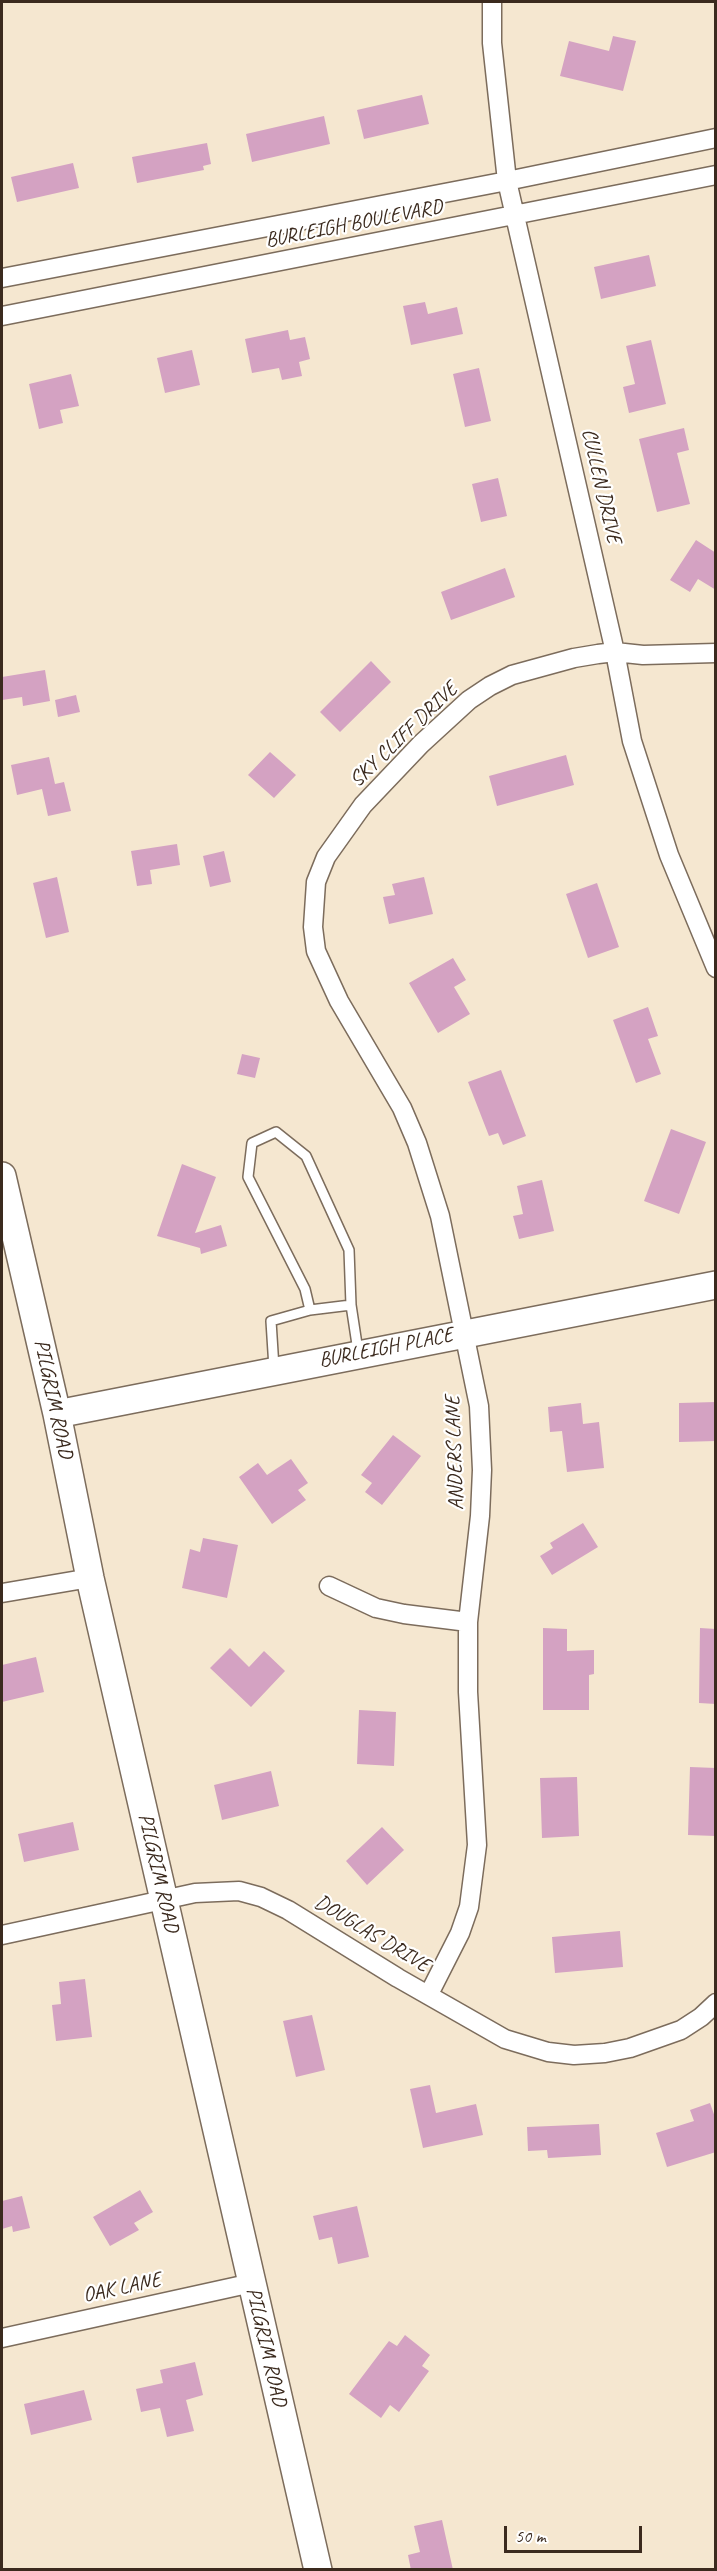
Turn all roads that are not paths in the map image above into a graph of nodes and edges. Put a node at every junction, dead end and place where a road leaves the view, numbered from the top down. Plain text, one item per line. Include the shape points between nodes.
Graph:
1 (492, 2) edge
2 (716, 138) edge
3 (716, 175) edge
4 (507, 181) junction
5 (514, 216) junction
6 (2, 278) edge
7 (2, 316) edge
8 (615, 652) junction
9 (716, 653) edge
10 (314, 896) joint
11 (716, 968) edge
12 (2, 1176) edge
13 (716, 1285) edge
14 (351, 1305) junction
15 (310, 1310) junction
16 (465, 1332) junction
17 (358, 1354) junction
18 (274, 1370) junction
19 (57, 1414) junction
20 (90, 1578) junction
21 (329, 1586) dead end
22 (2, 1593) edge
23 (468, 1622) junction
24 (165, 1901) junction
25 (2, 1935) edge
26 (429, 1994) junction
27 (716, 2003) edge
28 (252, 2283) junction
29 (2, 2337) edge
30 (318, 2570) edge

1 - 4 street, CULLEN DRIVE via 492,43
2 - 4 street, BURLEIGH BOULEVARD
3 - 5 street, BURLEIGH BOULEVARD
4 - 5 street, CULLEN DRIVE
4 - 6 street, BURLEIGH BOULEVARD
5 - 7 street, BURLEIGH BOULEVARD
5 - 8 street, CULLEN DRIVE
8 - 9 street, SKY CLIFF DRIVE
8 - 10 street, SKY CLIFF DRIVE via 574,658 512,675 469,700 363,805 326,857
8 - 11 street, CULLEN DRIVE via 643,779 672,864
10 - 16 street, ANDERS LANE via 316,951 339,1001 402,1108 417,1143 440,1216
12 - 19 main road, PILGRIM ROAD
13 - 16 main road, BURLEIGH PLACE
14 - 15 lane
14 - 15 lane via 349,1251 306,1156 276,1131 252,1143 248,1177 305,1289
14 - 17 lane
15 - 18 lane via 271,1321
16 - 17 main road, BURLEIGH PLACE
16 - 23 street, ANDERS LANE via 479,1406 482,1470
17 - 18 main road, BURLEIGH PLACE
18 - 19 main road, BURLEIGH PLACE
19 - 20 main road, PILGRIM ROAD
20 - 22 street
20 - 24 main road, PILGRIM ROAD
21 - 23 street via 376,1608
23 - 26 street, ANDERS LANE via 468,1692 477,1828 473,1884 460,1933
24 - 25 street, DOUGLAS DRIVE
24 - 26 street, DOUGLAS DRIVE via 217,1890 261,1897
24 - 28 main road, PILGRIM ROAD
26 - 27 street, DOUGLAS DRIVE via 505,2039 573,2055 630,2048 681,2030
28 - 29 street, OAK LANE
28 - 30 main road, PILGRIM ROAD

